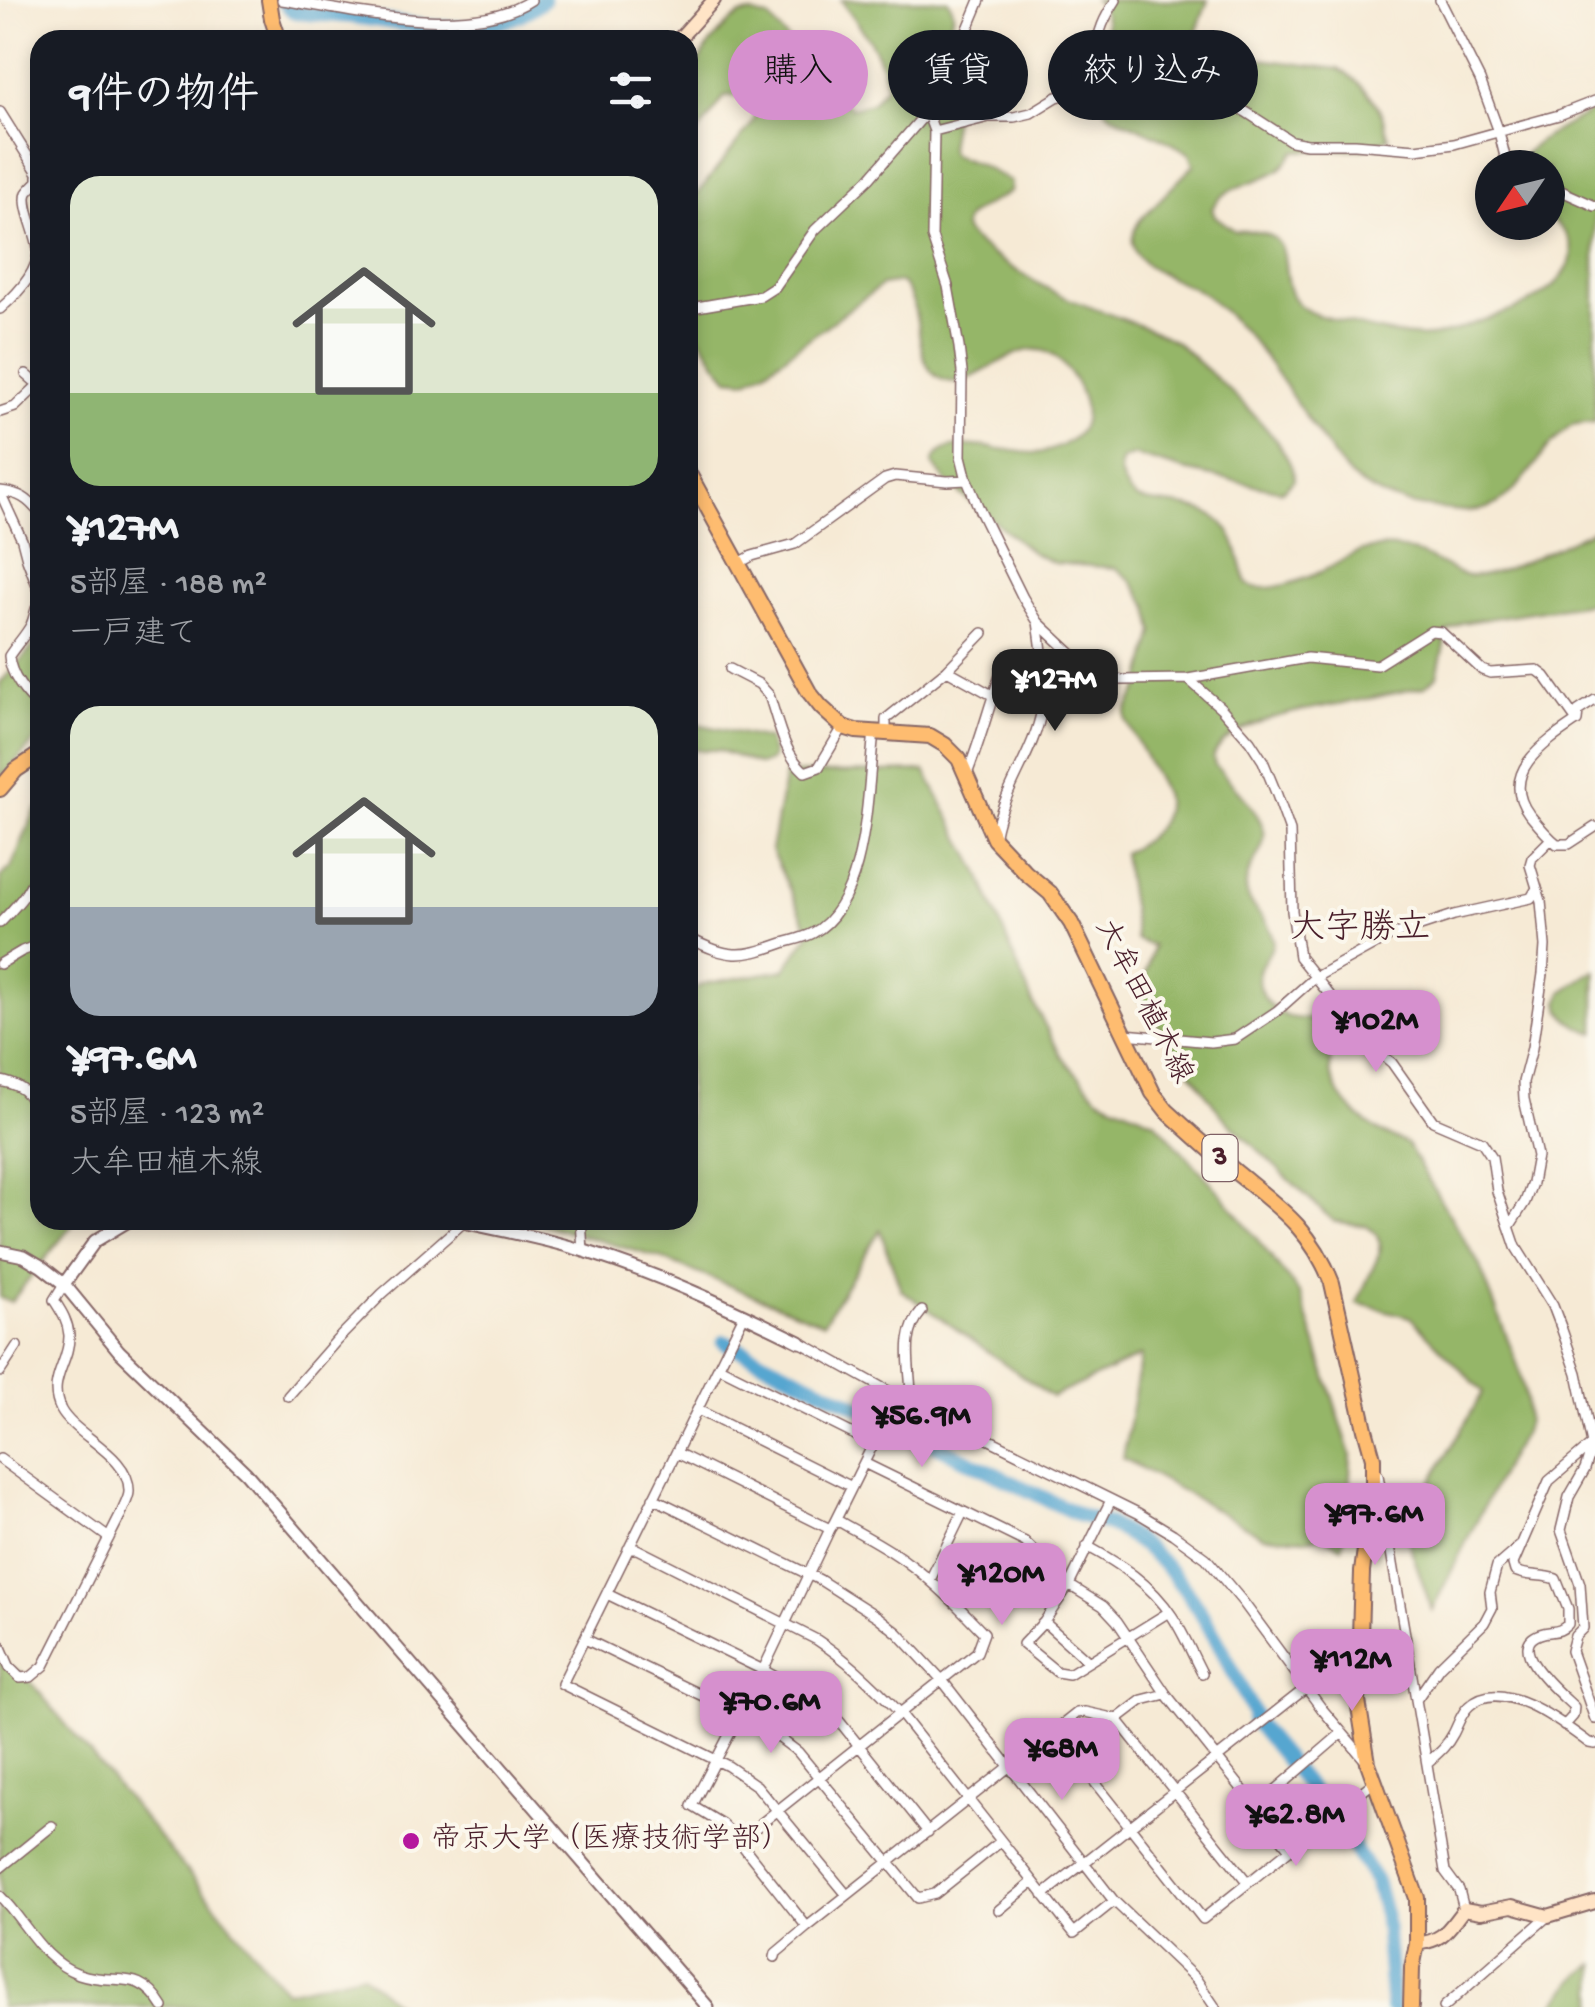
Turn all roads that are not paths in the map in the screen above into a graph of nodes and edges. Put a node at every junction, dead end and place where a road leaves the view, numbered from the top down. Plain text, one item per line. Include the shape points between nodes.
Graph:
1 (269, 0) edge
2 (282, 0) edge
3 (531, 0) edge
4 (714, 0) edge
5 (980, 0) edge
6 (1116, 0) edge
7 (1440, 0) edge
8 (275, 30) edge
9 (687, 30) edge
10 (967, 30) edge
11 (1100, 30) edge
12 (1595, 101) edge
13 (1048, 103) edge
14 (0, 112) edge
15 (920, 120) edge
16 (930, 120) edge
17 (1257, 120) edge
18 (934, 131) junction
19 (1499, 132) junction
20 (1503, 150) edge
21 (30, 159) edge
22 (30, 190) edge
23 (1565, 193) edge
24 (1595, 206) edge
25 (30, 217) edge
26 (30, 273) edge
27 (698, 307) edge
28 (0, 309) edge
29 (26, 374) dead end
30 (30, 378) edge
31 (30, 392) edge
32 (0, 412) edge
33 (968, 480) junction
34 (698, 490) edge
35 (0, 491) edge
36 (30, 501) edge
37 (739, 564) junction
38 (30, 570) edge
39 (1038, 622) junction
40 (30, 627) edge
41 (983, 633) dead end
42 (1006, 660) dead end
43 (730, 669) dead end
44 (947, 670) junction
45 (1188, 679) junction
46 (992, 694) junction
47 (30, 699) edge
48 (1595, 700) edge
49 (1577, 721) junction
50 (843, 726) junction
51 (880, 732) junction
52 (30, 761) edge
53 (967, 774) junction
54 (0, 790) edge
55 (1595, 827) edge
56 (994, 839) junction
57 (1551, 839) junction
58 (30, 888) edge
59 (1537, 888) junction
60 (0, 922) edge
61 (698, 943) edge
62 (30, 947) edge
63 (0, 964) edge
64 (1314, 978) junction
65 (1125, 1034) junction
66 (0, 1081) edge
67 (30, 1096) edge
68 (1509, 1227) junction
69 (113, 1230) edge
70 (450, 1230) edge
71 (497, 1230) edge
72 (582, 1230) edge
73 (583, 1250) junction
74 (0, 1251) edge
75 (64, 1284) junction
76 (922, 1311) dead end
77 (744, 1315) junction
78 (800, 1342) joint
79 (18, 1346) dead end
80 (718, 1367) junction
81 (0, 1372) edge
82 (288, 1396) dead end
83 (897, 1396) junction
84 (911, 1401) junction
85 (698, 1410) junction
86 (1364, 1429) junction
87 (872, 1444) junction
88 (1594, 1444) edge
89 (677, 1452) junction
90 (0, 1459) edge
91 (864, 1463) junction
92 (852, 1487) junction
93 (654, 1498) junction
94 (1111, 1500) junction
95 (962, 1512) junction
96 (832, 1526) junction
97 (109, 1538) junction
98 (1087, 1546) junction
99 (1522, 1546) junction
100 (628, 1549) junction
101 (808, 1574) junction
102 (930, 1580) junction
103 (1070, 1585) junction
104 (606, 1594) junction
105 (1169, 1612) junction
106 (1044, 1622) junction
107 (784, 1623) junction
108 (1128, 1638) junction
109 (585, 1639) junction
110 (0, 1645) edge
111 (1088, 1661) junction
112 (762, 1670) junction
113 (1202, 1673) dead end
114 (942, 1680) junction
115 (1595, 1680) edge
116 (1584, 1686) junction
117 (1306, 1688) junction
118 (1166, 1694) junction
119 (1416, 1700) junction
120 (900, 1713) junction
121 (740, 1714) junction
122 (1595, 1718) edge
123 (1117, 1719) junction
124 (1564, 1726) junction
125 (1054, 1732) junction
126 (1342, 1732) junction
127 (1595, 1744) edge
128 (860, 1745) junction
129 (1218, 1758) junction
130 (715, 1760) junction
131 (1368, 1763) junction
132 (1427, 1763) junction
133 (1009, 1768) junction
134 (820, 1777) junction
135 (1374, 1782) junction
136 (1174, 1792) junction
137 (968, 1800) junction
138 (1256, 1807) junction
139 (778, 1809) junction
140 (52, 1826) dead end
141 (1129, 1828) junction
142 (928, 1832) junction
143 (739, 1841) junction
144 (1000, 1842) junction
145 (1290, 1849) junction
146 (1085, 1862) junction
147 (889, 1864) junction
148 (0, 1868) edge
149 (1033, 1882) junction
150 (1248, 1884) junction
151 (848, 1895) junction
152 (1043, 1895) junction
153 (0, 1896) edge
154 (1114, 1901) junction
155 (1595, 1902) edge
156 (1464, 1909) junction
157 (1000, 1910) dead end
158 (1548, 1916) junction
159 (807, 1928) junction
160 (1417, 1944) junction
161 (775, 1958) dead end
162 (163, 2007) edge
163 (708, 2007) edge
164 (1215, 2007) edge
165 (1411, 2007) edge
166 (1444, 2007) edge

1 - 8 main road
2 - 3 street via 439,20 496,16
4 - 9 main road
5 - 10 street
6 - 11 street
7 - 19 street
12 - 19 street
13 - 18 street via 1031,113
14 - 21 street
15 - 27 street via 816,230 775,287 761,296
16 - 18 street
17 - 19 street via 1307,144 1416,149
18 - 33 street via 932,237 960,347 961,456
19 - 20 street
22 - 25 street
23 - 24 street
26 - 28 street
29 - 30 street
31 - 32 street
33 - 37 street via 884,479 794,544
33 - 39 street
34 - 37 main road
35 - 36 street
35 - 38 street
37 - 50 main road via 810,692
39 - 45 street via 1099,676
39 - 56 street via 1043,706
40 - 47 street via 9,656
41 - 44 street
42 - 46 street
43 - 50 street via 765,689 786,746 805,772 819,767
44 - 46 street
44 - 51 street via 886,719
45 - 49 street via 1307,658 1377,666 1432,631 1442,632 1482,670 1537,670
45 - 64 street via 1250,741 1268,774 1290,832 1299,957
46 - 53 street
48 - 49 street via 1578,711
49 - 57 street via 1544,744 1517,784 1522,804
50 - 51 main road, 大牟田植木線 / 3
51 - 53 main road, 大牟田植木線 / 3 via 930,736 946,745
51 - 61 street via 863,846 830,920 813,933 737,956
52 - 54 main road
53 - 56 main road, 大牟田植木線 / 3
55 - 57 street via 1569,844
56 - 65 main road, 大牟田植木線 / 3 via 1071,923
57 - 59 street via 1532,858
58 - 60 street
59 - 64 street via 1531,898 1390,936
59 - 68 street via 1543,974 1523,1082 1538,1156
62 - 63 street
64 - 65 street via 1235,1039
64 - 68 street via 1350,1012 1433,1121 1482,1142
65 - 86 main road, 大牟田植木線 / 3 via 1167,1111 1293,1218 1314,1246 1332,1283
66 - 67 street
68 - 88 street via 1553,1306
69 - 75 street via 96,1240
70 - 82 street
71 - 73 street
72 - 73 street
73 - 77 street
74 - 75 street via 24,1256
75 - 97 street via 54,1300 69,1340 54,1396 64,1416 125,1476 129,1492
75 - 163 street via 119,1350 266,1496
76 - 84 street via 907,1347
77 - 78 street
77 - 80 street
78 - 83 street
79 - 81 street
80 - 85 street
80 - 87 street
83 - 84 street
83 - 87 street
84 - 94 street
85 - 89 street
85 - 92 street
86 - 119 street via 1385,1507
86 - 131 main road, 大牟田植木線 / 3 via 1373,1490 1362,1572 1358,1701
87 - 91 street
88 - 99 street via 1549,1481
88 - 116 street via 1560,1530 1580,1584 1582,1628 1571,1651
89 - 93 street
89 - 96 street
90 - 97 street
91 - 92 street
91 - 95 street
92 - 96 street
93 - 100 street
93 - 101 street
94 - 98 street
94 - 117 street via 1206,1558
95 - 102 street
95 - 103 street via 1025,1542
96 - 101 street
96 - 102 street via 840,1522 873,1540
97 - 110 street via 44,1666 20,1678
98 - 103 street
98 - 105 street via 1131,1572
99 - 119 street via 1497,1566 1484,1624 1438,1667
99 - 124 street via 1515,1571 1556,1579 1568,1608 1561,1632 1538,1635 1528,1648 1531,1663 1574,1707
100 - 104 street
100 - 107 street
101 - 107 street
101 - 114 street via 888,1625
102 - 114 street via 984,1633 977,1652
103 - 106 street
103 - 108 street via 1102,1606
104 - 109 street
104 - 112 street
105 - 108 street
105 - 113 street
106 - 111 street
106 - 111 street via 1023,1644 1058,1672 1069,1674
107 - 112 street
107 - 120 street via 843,1657
108 - 111 street
108 - 118 street
109 - 121 street
109 - 130 street via 562,1684
112 - 121 street
112 - 128 street via 810,1696
114 - 120 street
114 - 133 street
115 - 116 street
116 - 122 street
117 - 126 street
117 - 129 street
118 - 123 street via 1142,1700
118 - 129 street
119 - 132 street
120 - 128 street
120 - 137 street
121 - 130 street
121 - 134 street via 798,1752
123 - 125 street via 1077,1713
123 - 136 street
124 - 127 street
124 - 132 street via 1522,1701 1483,1698 1468,1706 1443,1750
125 - 133 street
125 - 141 street
126 - 131 street
126 - 138 street
128 - 134 street
128 - 142 street
129 - 136 street
129 - 138 street
130 - 139 street via 757,1786
130 - 143 street via 692,1806
131 - 135 main road, 大牟田植木線 / 3
132 - 156 street via 1445,1871
133 - 137 street
133 - 146 street
134 - 139 street
134 - 147 street
135 - 145 street
135 - 160 main road, 大牟田植木線 / 3 via 1417,1898
136 - 141 street
136 - 150 street
137 - 142 street
137 - 144 street
138 - 145 street
139 - 143 street
139 - 151 street
140 - 148 street
141 - 146 street
141 - 150 street via 1202,1919
142 - 147 street
143 - 159 street
144 - 147 street via 935,1894 918,1898
144 - 149 street
145 - 150 street
146 - 152 street
146 - 154 street
147 - 151 street
149 - 152 street
149 - 157 street
151 - 159 street
152 - 154 street via 1074,1932
153 - 162 street via 50,1958 90,1977 139,1982
154 - 164 street via 1196,1979
155 - 158 main road
156 - 158 main road via 1512,1906
156 - 160 main road via 1434,1942
158 - 166 street
159 - 161 street
160 - 165 main road, 大牟田植木線 / 3

